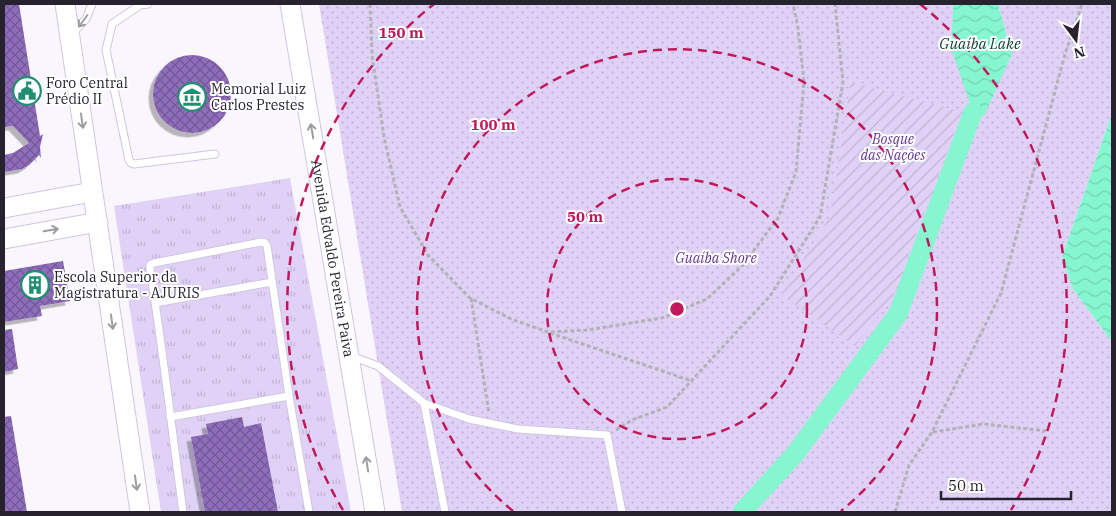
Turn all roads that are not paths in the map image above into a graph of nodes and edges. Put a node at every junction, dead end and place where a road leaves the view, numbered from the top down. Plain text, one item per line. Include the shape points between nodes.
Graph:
1 (65, 4) edge
2 (92, 4) edge
3 (143, 4) edge
4 (290, 4) edge
5 (71, 36) junction
6 (215, 154) dead end
7 (92, 192) junction
8 (4, 208) edge
9 (98, 222) junction
10 (4, 238) edge
11 (272, 282) junction
12 (155, 304) junction
13 (350, 356) junction
14 (289, 396) junction
15 (424, 403) junction
16 (170, 417) junction
17 (140, 512) edge
18 (183, 512) edge
19 (309, 512) edge
20 (375, 512) edge
21 (444, 512) edge
22 (622, 512) edge

1 - 5 main road
2 -> 5 lane via 86,19
3 - 6 lane via 112,24 106,50 129,160 134,164
13 -> 4 main road, Avenida Edvaldo Pereira Paiva
5 -> 7 main road
7 - 8 main road
7 - 9 main road
10 -> 9 main road
9 -> 17 main road
11 - 12 lane
11 - 12 lane via 267,246 261,242 150,265
11 - 14 lane
12 - 16 lane
13 - 15 lane via 378,366
20 -> 13 main road, Avenida Edvaldo Pereira Paiva
14 - 16 lane
14 - 19 lane
15 - 21 lane
15 - 22 lane via 469,419 518,429 607,435
16 - 18 lane

